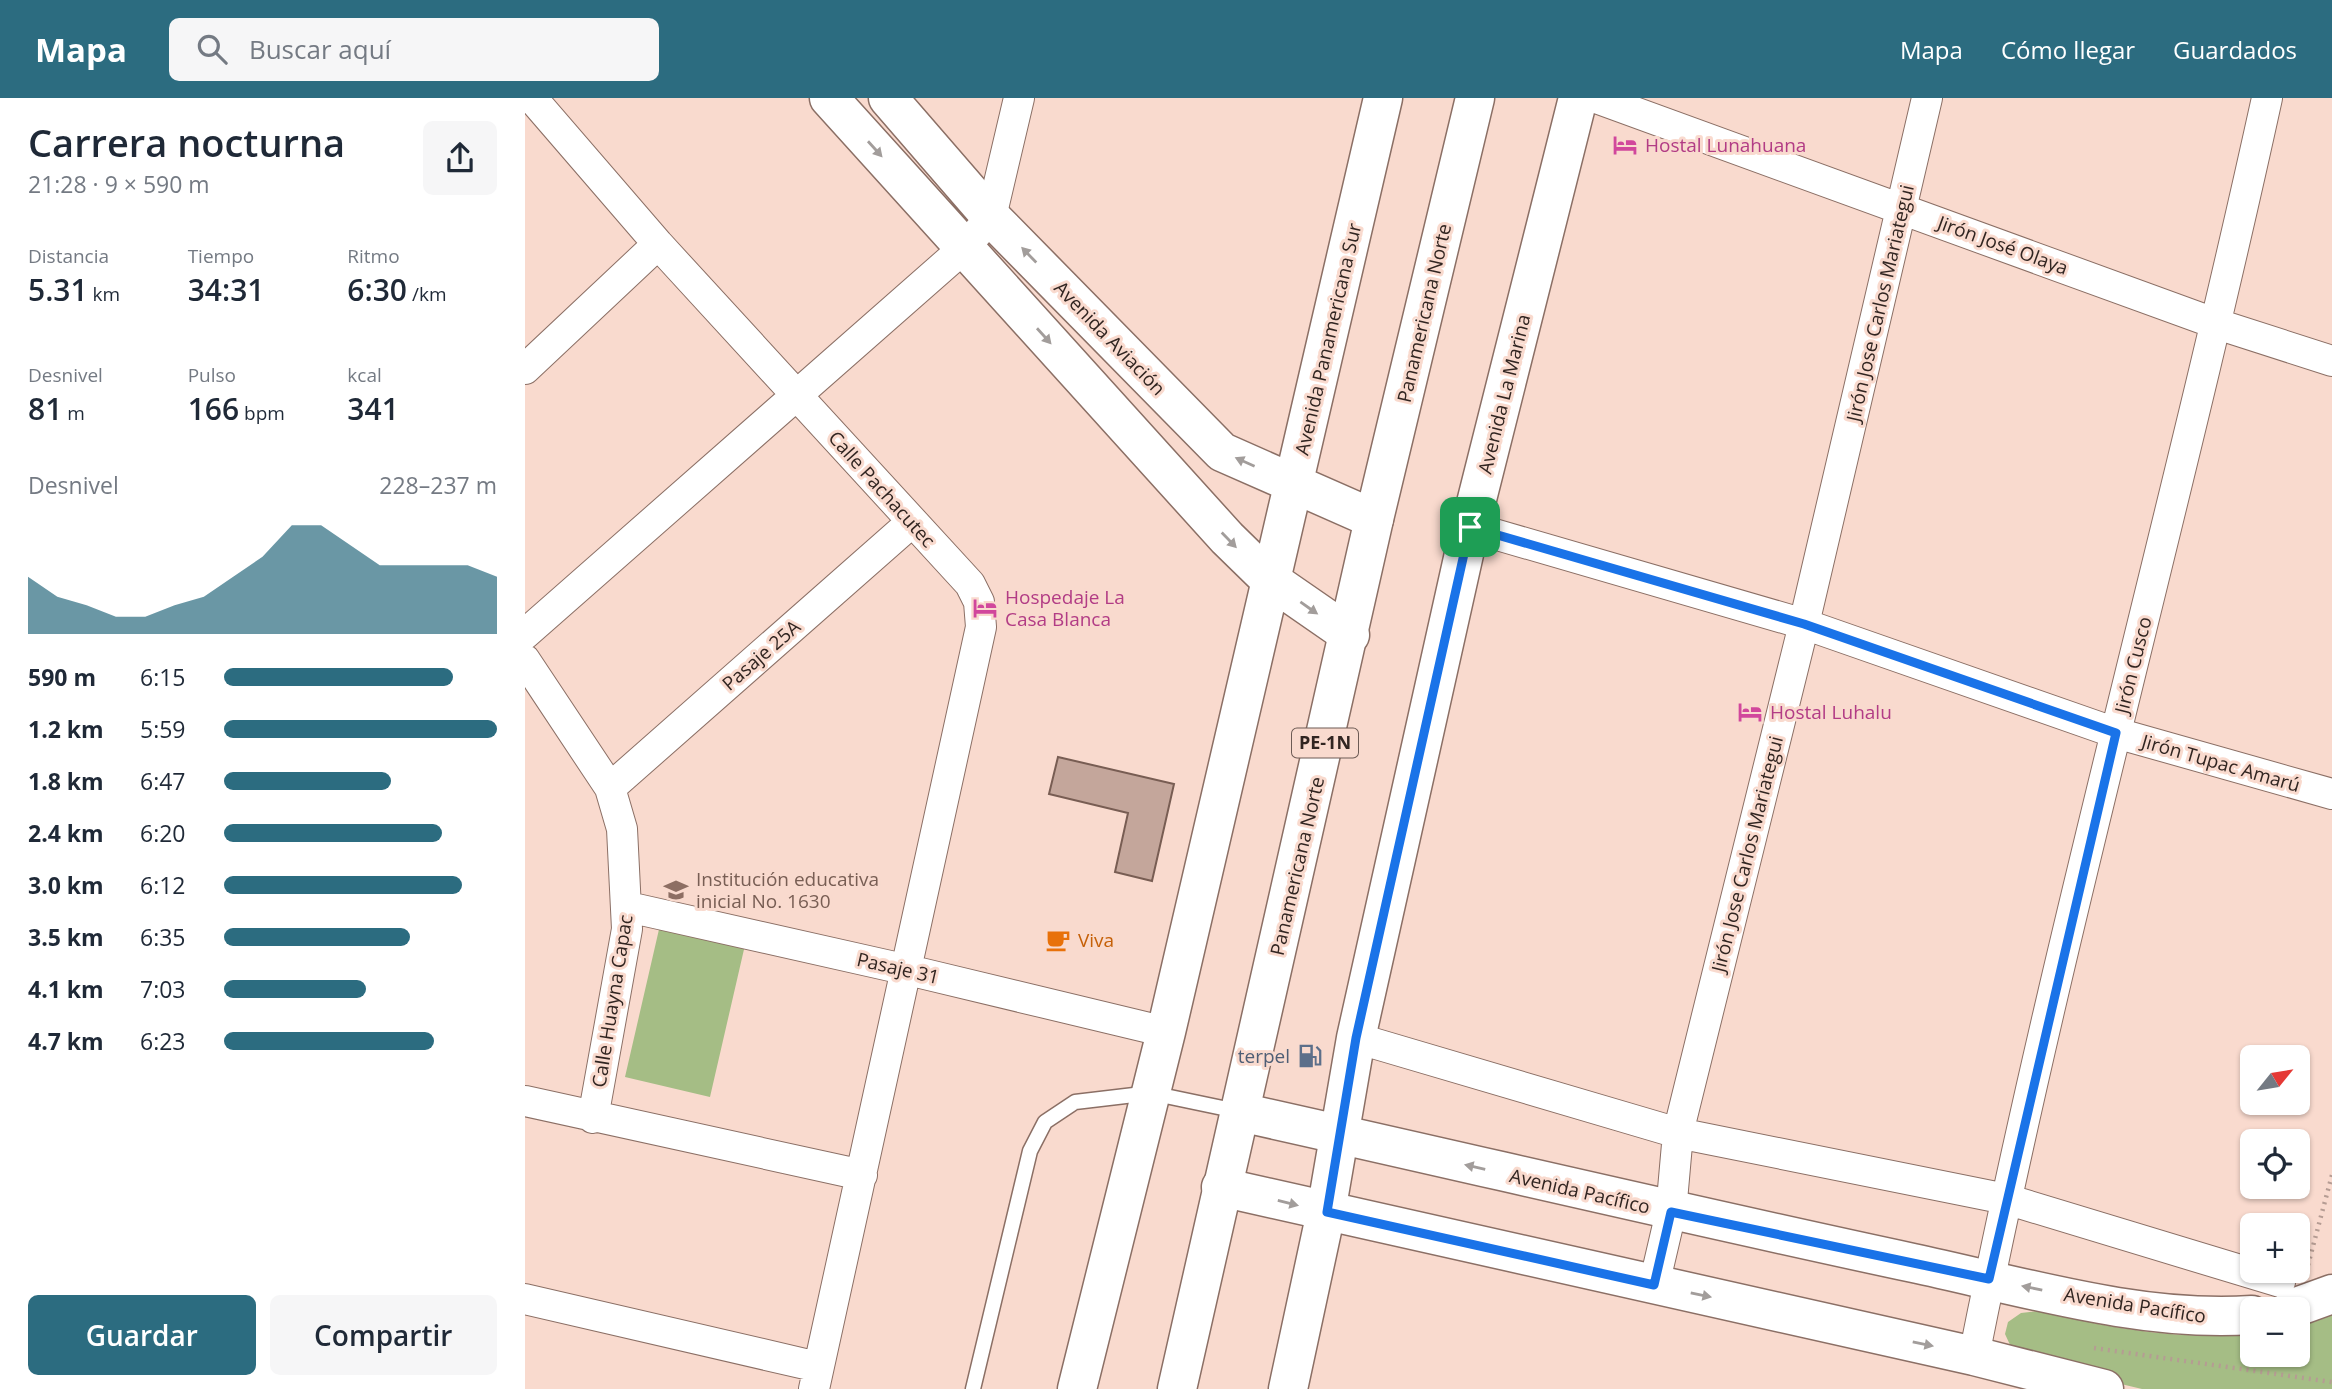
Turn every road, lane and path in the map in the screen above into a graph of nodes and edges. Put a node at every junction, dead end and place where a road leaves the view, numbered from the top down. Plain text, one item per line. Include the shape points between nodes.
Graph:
1 (532, 98) edge
2 (829, 98) edge
3 (888, 98) edge
4 (1019, 98) edge
5 (1383, 98) edge
6 (1475, 98) edge
7 (1577, 98) edge
8 (1596, 98) edge
9 (1927, 98) edge
10 (2267, 98) edge
11 (1903, 209) junction
12 (991, 217) junction
13 (658, 244) junction
14 (964, 248) junction
15 (2217, 324) junction
16 (2332, 361) edge
17 (525, 369) edge
18 (798, 397) junction
19 (1296, 485) junction
20 (1374, 519) junction
21 (912, 522) junction
22 (1470, 527) junction
23 (1269, 579) junction
24 (1804, 624) junction
25 (525, 634) edge
26 (1350, 635) junction
27 (525, 660) edge
28 (2116, 733) junction
29 (610, 788) junction
30 (2332, 794) edge
31 (628, 907) junction
32 (908, 970) junction
33 (1167, 1032) junction
34 (1356, 1038) junction
35 (1151, 1093) junction
36 (525, 1101) edge
37 (1240, 1112) junction
38 (593, 1118) junction
39 (1678, 1133) junction
40 (1339, 1134) junction
41 (862, 1175) junction
42 (2332, 1175) edge
43 (1221, 1186) junction
44 (2006, 1199) junction
45 (1327, 1212) junction
46 (1671, 1212) junction
47 (1989, 1279) junction
48 (1654, 1285) junction
49 (2332, 1294) edge
50 (2285, 1296) edge
51 (525, 1299) edge
52 (2240, 1316) edge
53 (1974, 1356) junction
54 (816, 1378) edge
55 (2084, 1386) edge
56 (973, 1389) edge
57 (1077, 1389) edge
58 (1177, 1389) edge
59 (1289, 1389) edge

1 - 13 street, Calle Pachacutec
2 -> 14 main road
3 - 12 main road, Avenida Aviación
4 - 12 street
5 - 19 main road, Avenida Panamericana Sur
6 - 20 main road, Panamericana Norte / PE-1N
7 - 22 main road, Avenida La Marina
8 - 11 street, Jirón José Olaya
9 - 11 street, Jirón Jose Carlos Mariategui
10 - 15 street, Jirón Cusco
11 - 15 street, Jirón José Olaya
11 - 24 street, Jirón Jose Carlos Mariategui
12 - 14 street
19 -> 12 main road, Avenida Aviación via 1222,452
13 - 17 street
13 - 18 street, Calle Pachacutec
14 - 18 street
14 -> 23 main road
15 - 16 street, Jirón José Olaya
15 - 28 street, Jirón Cusco
18 - 21 street, Calle Pachacutec
18 - 25 street
19 - 20 main road, Avenida Aviación
19 - 23 main road, Avenida Panamericana Sur
20 - 26 main road, Panamericana Norte / PE-1N
21 - 29 street, Pasaje 25A
21 - 32 street, Calle Pachacutec via 969,584 979,602 981,627
22 - 24 street, Jirón Tupac Amarú
22 - 34 main road, Avenida La Marina
23 -> 26 main road
23 - 33 main road, Avenida Panamericana Sur
24 - 28 street, Jirón Tupac Amarú
24 - 39 street, Jirón Jose Carlos Mariategui
26 - 37 main road, Panamericana Norte / PE-1N
27 - 29 street, Calle Huayna Capac
28 - 30 street, Jirón Tupac Amarú
28 - 44 street, Jirón Cusco
29 - 31 street, Calle Huayna Capac via 622,829
31 - 32 street, Pasaje 31
31 - 38 street, Calle Huayna Capac
32 - 33 street, Pasaje 31
32 - 41 street, Calle Pachacutec
33 - 35 main road, Avenida Panamericana Sur
34 - 39 street
34 - 40 main road, Avenida La Marina
35 - 37 lane
35 - 56 lane via 1075,1102 1045,1122 1030,1151
35 - 57 main road, Avenida Panamericana Sur
36 - 38 street
37 - 40 main road, Avenida Pacífico
37 - 43 main road, Panamericana Norte / PE-1N
38 - 41 street
39 - 44 street
39 - 46 street, Jirón Jose Carlos Mariategui
40 - 45 main road, Avenida La Marina
46 -> 40 main road, Avenida Pacífico
41 - 54 street, Calle Pachacutec
42 - 50 path via 2311,1263
43 -> 45 main road
43 - 58 main road, Panamericana Norte / PE-1N
44 - 47 street, Jirón Cusco
44 - 50 street
45 - 48 main road
45 - 59 main road, Avenida La Marina
46 - 47 main road, Avenida Pacífico
46 - 48 street, Jirón Jose Carlos Mariategui
52 -> 47 main road, Avenida Pacífico via 2213,1318 2123,1307
47 - 53 street, Jirón Cusco
48 -> 53 main road
49 - 50 main road
51 - 54 street
53 - 55 main road

